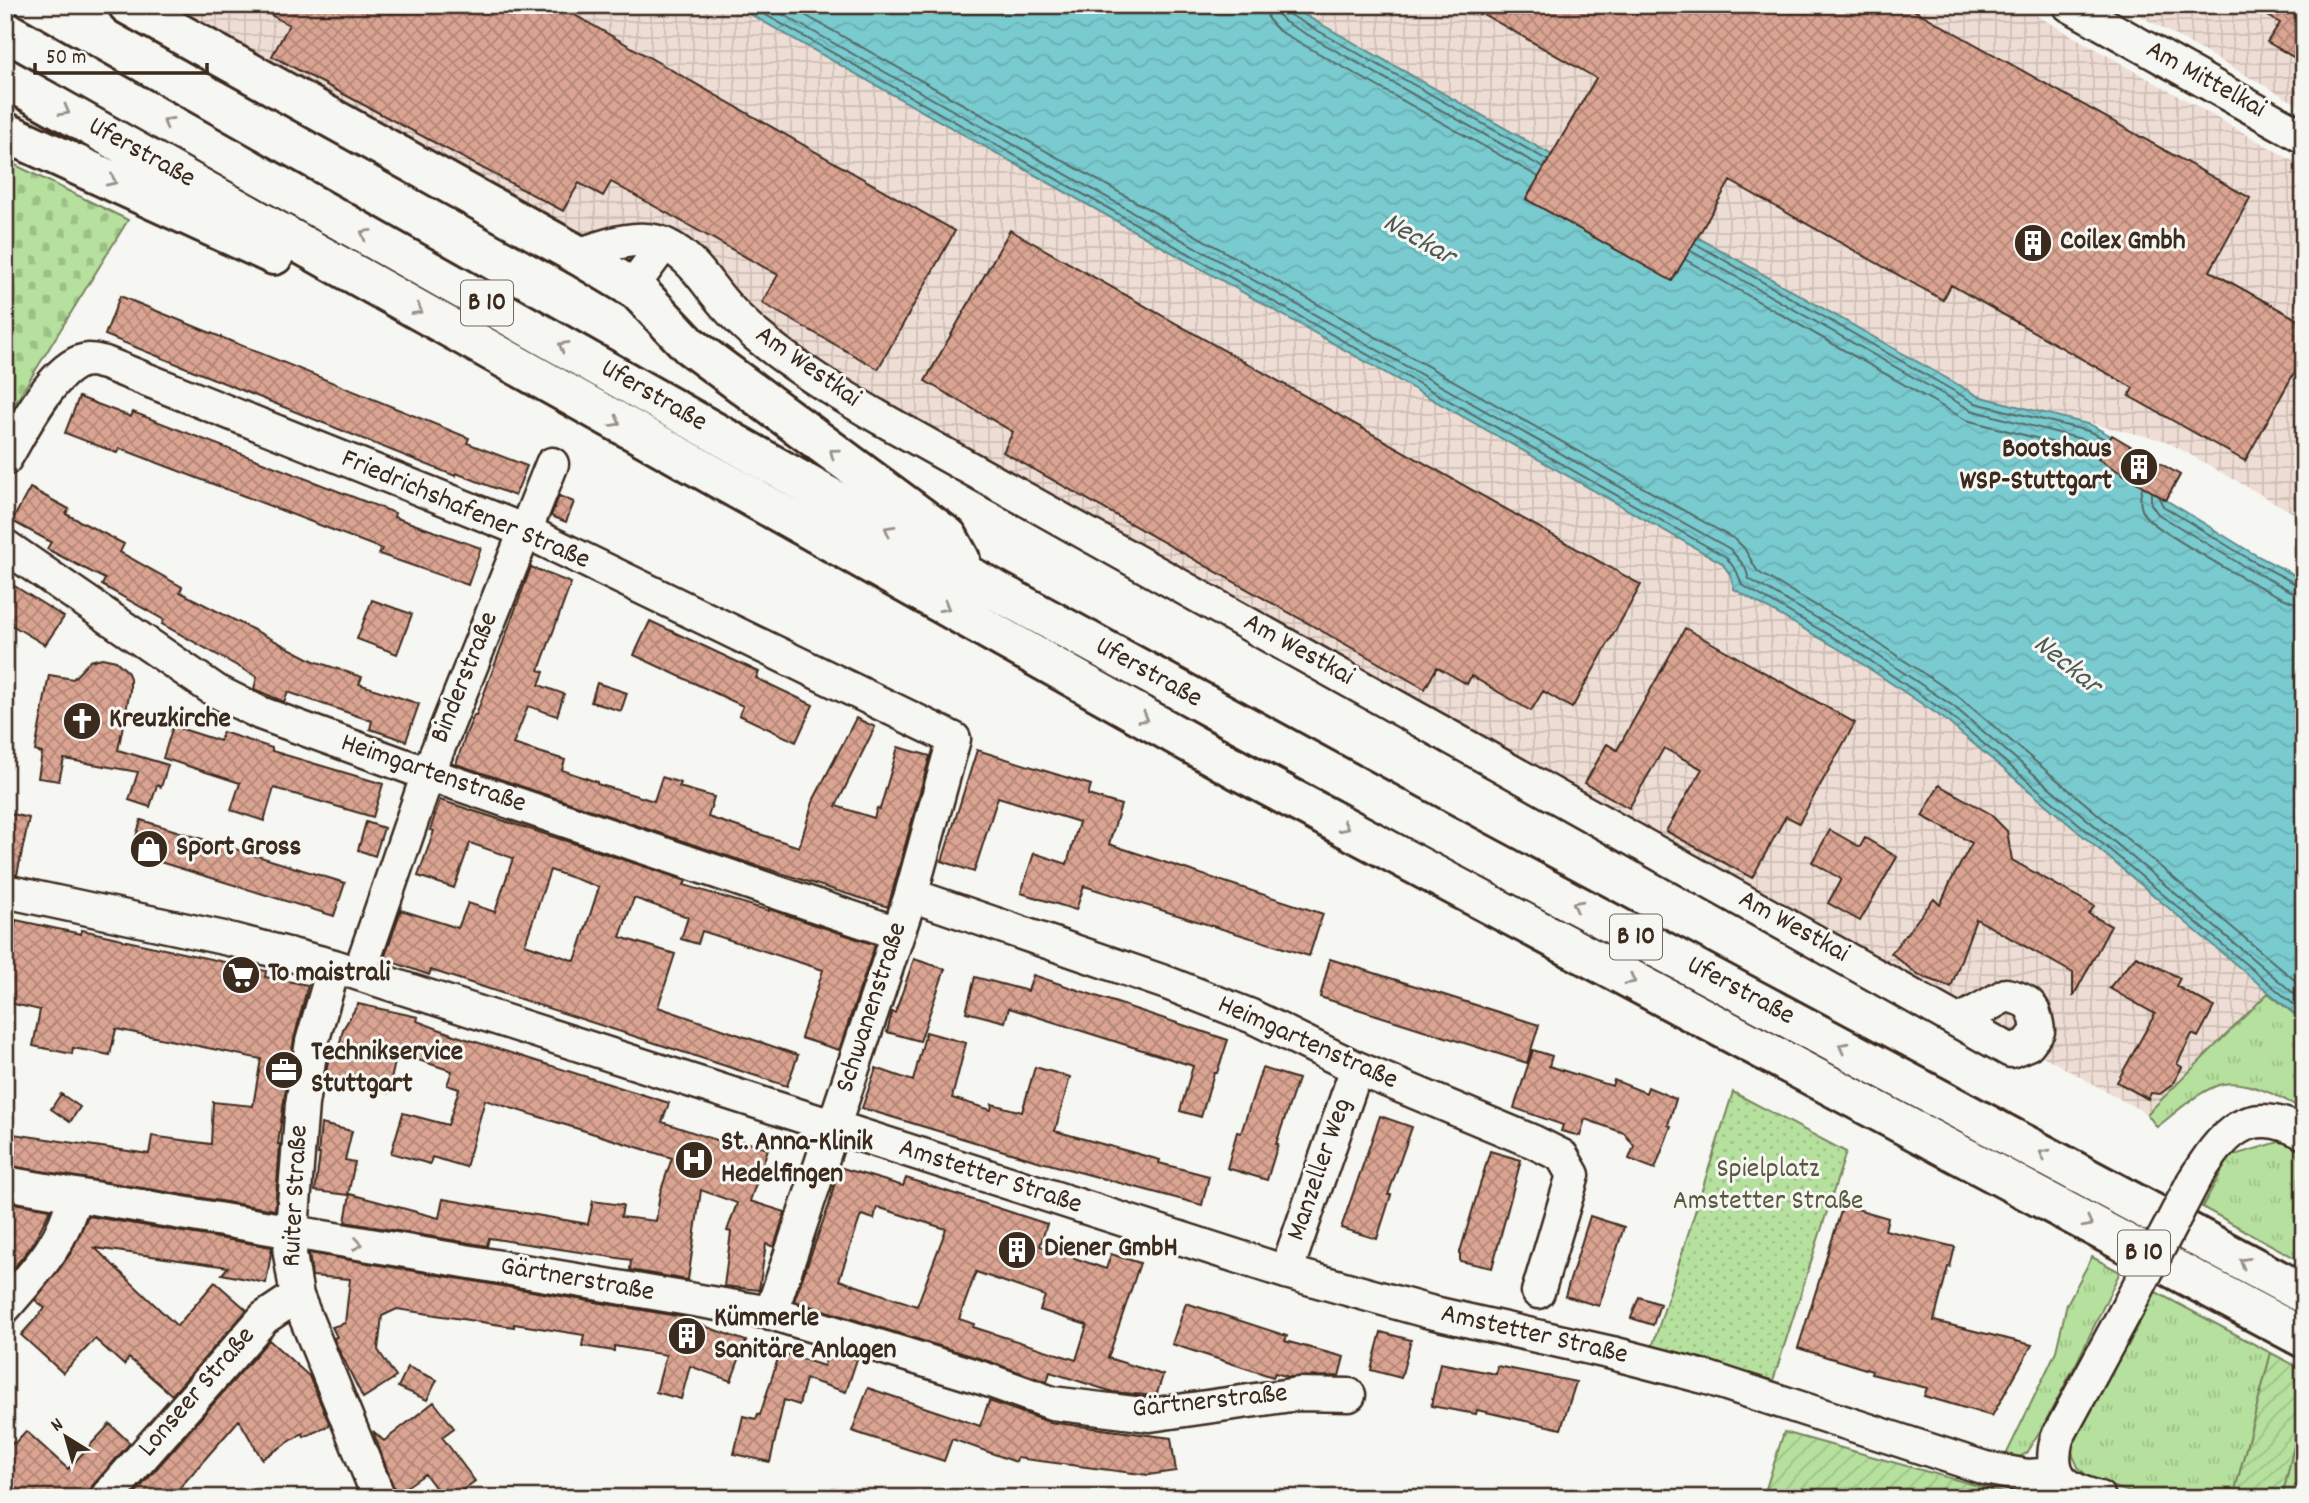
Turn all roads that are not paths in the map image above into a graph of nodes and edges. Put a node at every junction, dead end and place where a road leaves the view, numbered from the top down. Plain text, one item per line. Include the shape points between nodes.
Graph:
1 (128, 5) edge
2 (2069, 5) edge
3 (5, 31) edge
4 (5, 78) edge
5 (5, 132) edge
6 (2304, 137) edge
7 (664, 244) junction
8 (578, 255) junction
9 (337, 265) junction
10 (638, 291) junction
11 (5, 460) edge
12 (552, 464) dead end
13 (525, 531) junction
14 (5, 545) edge
15 (969, 576) junction
16 (954, 739) joint
17 (428, 774) junction
18 (5, 891) edge
19 (911, 895) junction
20 (897, 933) junction
21 (346, 970) junction
22 (1959, 1021) dead end
23 (1357, 1068) junction
24 (834, 1128) junction
25 (2304, 1133) edge
26 (5, 1183) edge
27 (75, 1195) junction
28 (291, 1233) junction
29 (1286, 1272) junction
30 (1538, 1292) dead end
31 (2304, 1294) edge
32 (297, 1296) junction
33 (5, 1307) edge
34 (771, 1314) junction
35 (2304, 1338) edge
36 (1349, 1395) dead end
37 (2057, 1474) junction
38 (106, 1498) edge
39 (379, 1498) edge
40 (2099, 1498) edge

1 - 8 main road
2 - 6 street, Am Mittelkai
15 -> 3 main road, Uferstraße / B 10
4 -> 9 main road, Uferstraße / B 10
5 -> 9 main road via 301,267
7 - 8 street via 639,240 613,243
7 - 10 street via 641,275
7 - 22 street, Am Westkai via 688,260 757,336 834,391
8 - 10 main road
9 -> 35 main road, Uferstraße / B 10 via 1240,772
15 -> 10 main road via 948,537 689,345
11 - 13 street, Friedrichshafener Straße via 50,387 67,368 88,360
12 - 13 street, Binderstraße
13 - 16 street, Friedrichshafener Straße
13 - 17 street, Binderstraße
14 - 17 street, Heimgartenstraße via 216,691 260,713
31 -> 15 main road, Uferstraße / B 10
16 - 19 street, Schwanenstraße
17 - 20 street, Heimgartenstraße
17 - 21 street, Binderstraße
18 - 21 street, Amstetter Straße via 233,940
19 - 20 street, Schwanenstraße
19 - 23 street, Heimgartenstraße via 1167,983 1251,1016
20 - 24 street, Schwanenstraße
21 - 24 street, Amstetter Straße
21 - 28 street, Ruiter Straße via 313,1042 302,1104
23 - 29 street, Manzeller Weg
23 - 30 street, Heimgartenstraße via 1562,1156 1573,1175
24 - 29 street, Amstetter Straße
24 - 34 street, Schwanenstraße
25 - 37 street, bridge via 2282,1123 2246,1123 2232,1130 2212,1152 2057,1438 2052,1458
26 - 27 street, Gärtnerstraße
27 - 28 street, Gärtnerstraße
27 - 33 street via 68,1223 52,1251
28 - 32 street, Ruiter Straße
28 -> 34 street, Gärtnerstraße
29 - 37 street, Amstetter Straße via 1430,1312 1708,1378 1985,1468 2027,1476
32 - 38 street, Lonseer Straße via 264,1318
32 - 39 street, Ruiter Straße
34 - 36 street, Gärtnerstraße via 1052,1403 1122,1413 1150,1415 1298,1394
37 - 40 street via 2075,1491

